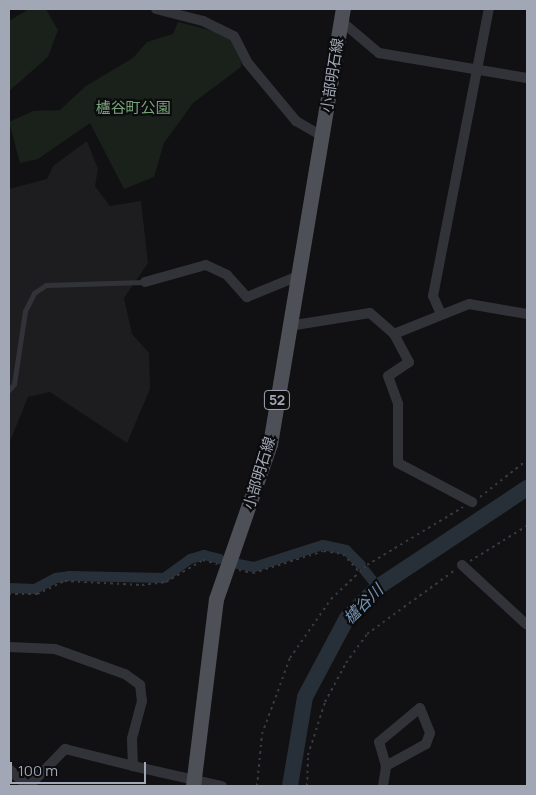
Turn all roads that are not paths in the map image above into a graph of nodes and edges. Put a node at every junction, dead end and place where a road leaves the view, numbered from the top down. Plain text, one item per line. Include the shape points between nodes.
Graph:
1 (156, 9) edge
2 (489, 9) edge
3 (342, 15) edge
4 (477, 71) junction
5 (527, 78) edge
6 (322, 136) junction
7 (298, 276) junction
8 (145, 282) joint
9 (441, 314) junction
10 (527, 314) edge
11 (289, 326) junction
12 (394, 334) junction
13 (9, 390) edge
14 (472, 502) road end
15 (462, 565) road end
16 (527, 625) edge
17 (9, 647) edge
18 (133, 766) junction
19 (386, 766) junction
20 (9, 769) edge
21 (193, 784) edge
22 (28, 786) edge
23 (222, 786) edge
24 (383, 786) edge

1 - 6 street via 203,21 234,36 247,62 296,121
2 - 4 street
3 - 4 street via 379,53
3 - 6 main road, 小部明石線 / 52
4 - 5 street
4 - 9 street via 433,296
6 - 7 main road, 小部明石線 / 52
7 - 8 street via 247,297 227,275 206,265
7 - 11 main road, 小部明石線 / 52
8 - 13 lane via 46,285 34,293 25,311 14,384
9 - 10 street via 469,304
9 - 12 street
11 - 12 street via 370,313
11 - 21 main road, 小部明石線 / 52 via 270,444 216,599
12 - 14 street via 409,362 388,376 398,404 398,463
15 - 16 street
17 - 18 street via 55,650 125,674 140,685 142,700 132,739
18 - 21 street
18 - 22 street via 65,749
19 - 19 street via 379,742 420,708 430,733 426,744
19 - 24 street
20 - 22 street
21 - 23 street

